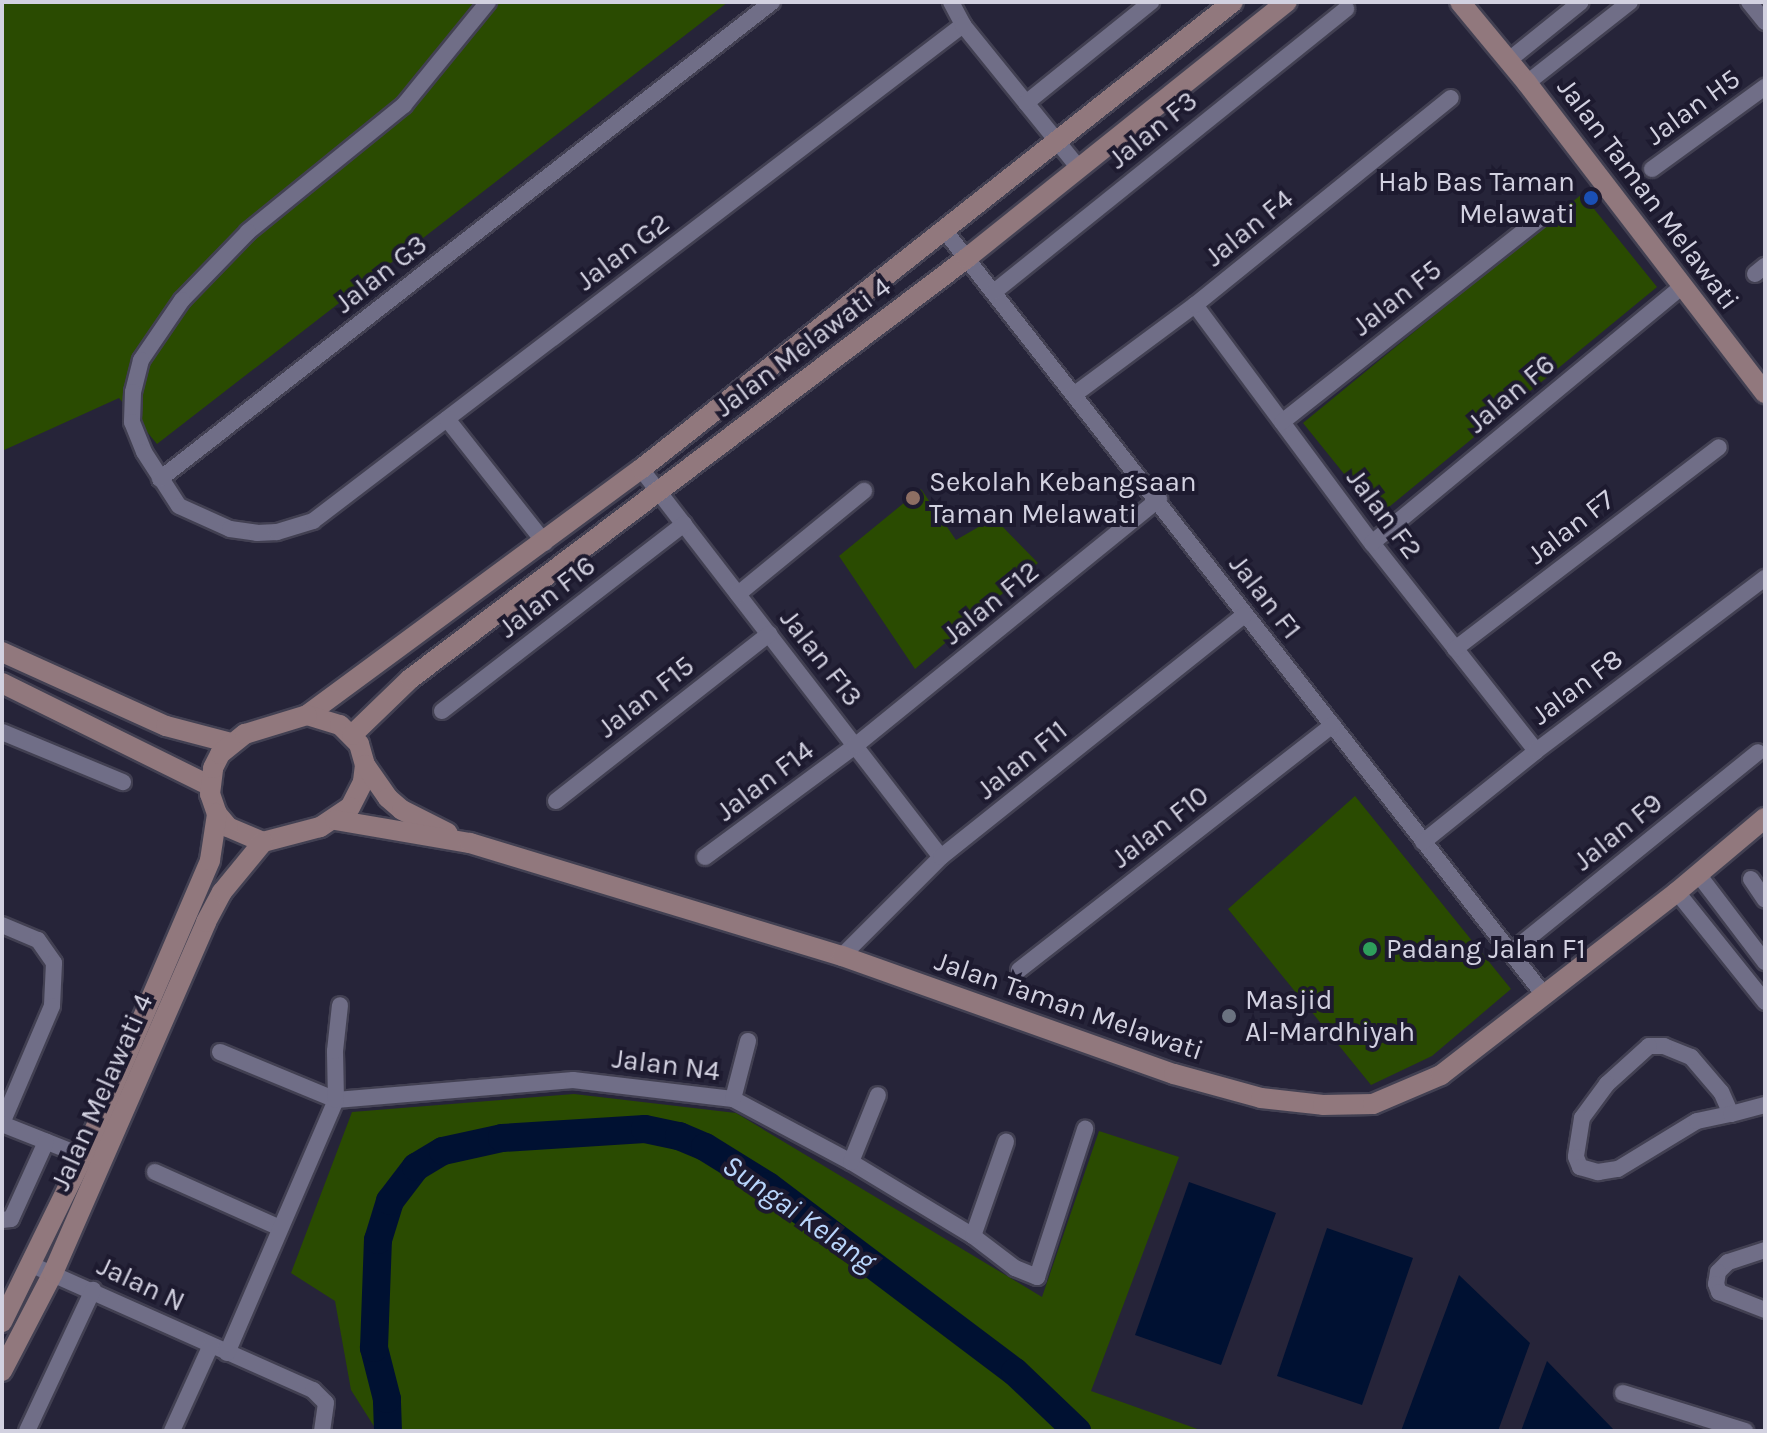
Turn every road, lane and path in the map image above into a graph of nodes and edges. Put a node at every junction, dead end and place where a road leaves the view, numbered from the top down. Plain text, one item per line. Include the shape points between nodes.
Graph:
1 (488, 2) edge
2 (772, 2) edge
3 (951, 2) edge
4 (1151, 2) edge
5 (1233, 2) edge
6 (1287, 2) edge
7 (1463, 2) edge
8 (1581, 2) edge
9 (1630, 2) edge
10 (1749, 2) edge
11 (1346, 9) dead end
12 (1765, 22) edge
13 (963, 25) junction
14 (1509, 60) junction
15 (1527, 83) junction
16 (1765, 87) edge
17 (1451, 98) dead end
18 (1026, 103) junction
19 (1057, 142) junction
20 (1079, 168) junction
21 (1652, 169) dead end
22 (1543, 216) dead end
23 (945, 231) junction
24 (967, 258) junction
25 (1683, 286) junction
26 (994, 292) junction
27 (1195, 305) junction
28 (1765, 393) edge
29 (1075, 394) junction
30 (447, 419) junction
31 (1282, 422) junction
32 (1719, 447) dead end
33 (641, 469) junction
34 (160, 479) junction
35 (864, 491) dead end
36 (658, 492) junction
37 (1159, 499) junction
38 (684, 524) junction
39 (545, 543) junction
40 (1372, 543) junction
41 (1765, 578) edge
42 (738, 594) junction
43 (1244, 615) junction
44 (769, 634) junction
45 (1455, 649) junction
46 (2, 652) edge
47 (2, 683) edge
48 (442, 711) dead end
49 (307, 715) junction
50 (1333, 725) junction
51 (2, 732) edge
52 (352, 735) junction
53 (231, 743) junction
54 (855, 746) junction
55 (1536, 751) junction
56 (1758, 752) dead end
57 (365, 765) junction
58 (123, 782) dead end
59 (210, 786) junction
60 (556, 801) dead end
61 (217, 814) junction
62 (1765, 818) edge
63 (335, 820) junction
64 (263, 842) junction
65 (1423, 842) junction
66 (470, 843) junction
67 (705, 857) dead end
68 (941, 857) junction
69 (1698, 874) junction
70 (1751, 879) dead end
71 (1677, 892) junction
72 (1765, 900) edge
73 (2, 925) edge
74 (1510, 953) junction
75 (842, 956) junction
76 (1765, 962) edge
77 (1019, 970) dead end
78 (1544, 995) junction
79 (1765, 1002) edge
80 (340, 1005) dead end
81 (748, 1041) dead end
82 (220, 1052) dead end
83 (878, 1095) dead end
84 (733, 1099) junction
85 (336, 1100) junction
86 (1765, 1105) edge
87 (1731, 1114) junction
88 (2, 1123) edge
89 (1085, 1129) dead end
90 (46, 1142) junction
91 (1006, 1142) dead end
92 (92, 1160) junction
93 (851, 1162) junction
94 (155, 1172) dead end
95 (2, 1220) edge
96 (280, 1228) junction
97 (973, 1236) junction
98 (1765, 1250) edge
99 (32, 1265) junction
100 (53, 1273) junction
101 (93, 1290) junction
102 (1765, 1310) edge
103 (2, 1322) edge
104 (211, 1345) junction
105 (227, 1353) junction
106 (2, 1371) edge
107 (1623, 1393) dead end
108 (27, 1431) edge
109 (172, 1431) edge
110 (322, 1431) edge
111 (1745, 1431) edge

1 - 34 street via 404,105 248,232 182,300 141,360 133,392 132,422
2 - 34 street, Jalan G3
3 - 13 street
4 - 18 street
5 - 19 street, Jalan Melawati 4
6 - 20 street, Jalan Melawati 4
7 - 14 street, Jalan Taman Melawati
8 - 14 street
9 - 15 street
10 - 12 street
11 - 26 street, Jalan F3
13 - 18 street
13 - 30 street, Jalan G2
14 - 15 street, Jalan Taman Melawati
15 - 25 street, Jalan Taman Melawati
16 - 21 street, Jalan H5
17 - 27 street, Jalan F4
18 - 19 street
19 - 20 street
19 - 23 street, Jalan Melawati 4
20 - 24 street, Jalan Melawati 4
22 - 31 street, Jalan F5
23 - 24 street, Jalan F1
23 - 33 street, Jalan Melawati 4
24 - 26 street, Jalan F1
24 - 36 street, Jalan Melawati 4
25 - 28 street, Jalan Taman Melawati
25 - 40 street, Jalan F6
26 - 29 street, Jalan F1
27 - 29 street, Jalan F4
27 - 31 street, Jalan F2
29 - 37 street, Jalan F1
30 - 34 street, Jalan G2 via 313,521 277,532 230,529 179,506
30 - 39 street
31 - 40 street, Jalan F2
32 - 45 street, Jalan F7
33 - 36 street, Jalan F13
33 - 39 street, Jalan Melawati 4
35 - 42 street
36 - 38 street, Jalan F13
36 - 52 street, Jalan Melawati 4 via 410,679
37 - 43 street, Jalan F1
37 - 54 street, Jalan F12
38 - 42 street, Jalan F13
38 - 48 street, Jalan F16
39 - 49 street, Jalan Melawati 4
40 - 45 street, Jalan F2
41 - 55 street, Jalan F8
42 - 44 street, Jalan F13
43 - 50 street, Jalan F1
43 - 68 street, Jalan F11
44 - 54 street, Jalan F13
44 - 60 street, Jalan F15
45 - 55 street, Jalan F2
46 - 53 street via 166,726
47 - 59 street
49 - 52 street via 340,725
49 - 53 street
50 - 65 street, Jalan F1
50 - 77 street, Jalan F10
51 - 58 street
52 - 57 street
53 - 59 street via 220,754
54 - 67 street, Jalan F14
54 - 68 street, Jalan F13
55 - 65 street, Jalan F8
56 - 74 street, Jalan F9
57 - 63 street via 359,796
57 - 66 street, Jalan Taman Melawati via 402,810
59 - 61 street
61 - 64 street via 228,827
61 - 92 street, Jalan Melawati 4 via 210,860
62 - 69 street, Jalan Taman Melawati
63 - 64 street
63 - 66 street, Jalan Taman Melawati
64 - 92 street, Jalan Melawati 4 via 222,892
65 - 74 street, Jalan F1
66 - 75 street, Jalan Taman Melawati
68 - 75 street, Jalan F11
69 - 71 street, Jalan Taman Melawati
69 - 76 street
70 - 72 street
71 - 78 street, Jalan Taman Melawati
71 - 79 street
73 - 88 street via 38,940 54,963 52,1006
74 - 78 street, Jalan F1
75 - 78 street, Jalan Taman Melawati via 1174,1074 1261,1098 1323,1105 1373,1104 1441,1075
80 - 85 street
81 - 84 street
82 - 85 street
83 - 93 street
84 - 85 street, Jalan N4 via 573,1080
84 - 93 street, Jalan N4
85 - 96 street
86 - 87 street
87 - 87 street via 1721,1092 1691,1057 1649,1046 1607,1084 1582,1118 1576,1157 1580,1167 1598,1172 1618,1169 1697,1121
88 - 90 street
89 - 97 street, Jalan N4 via 1037,1277 1015,1268
90 - 92 street
90 - 95 street via 11,1219
91 - 97 street
92 - 99 street, Jalan Melawati 4
92 - 100 street, Jalan Melawati 4
93 - 97 street, Jalan N4
94 - 96 street
96 - 105 street
98 - 102 street via 1728,1262 1716,1284 1719,1292
99 - 100 street, Jalan N
99 - 103 street, Jalan Melawati 4
100 - 101 street, Jalan N
100 - 106 street, Jalan Melawati 4
101 - 104 street, Jalan N
101 - 108 street
104 - 105 street, Jalan N
104 - 109 street
105 - 110 street, Jalan N via 313,1390 326,1403
107 - 111 street

